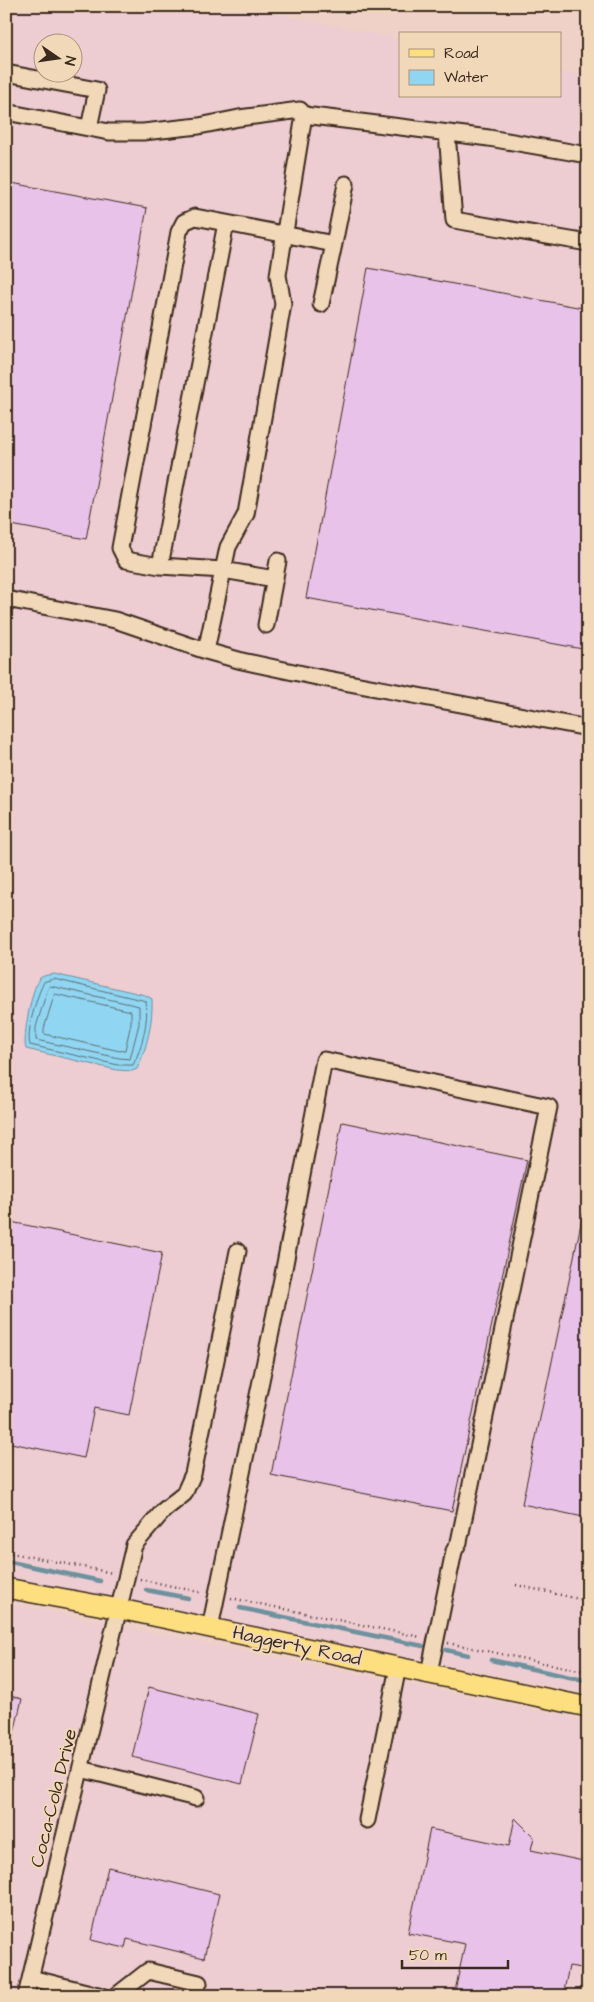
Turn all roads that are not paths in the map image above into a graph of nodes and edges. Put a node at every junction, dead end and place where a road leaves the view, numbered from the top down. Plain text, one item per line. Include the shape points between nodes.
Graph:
1 (6, 73) edge
2 (6, 112) edge
3 (304, 115) junction
4 (89, 128) junction
5 (447, 133) junction
6 (588, 155) edge
7 (346, 184) dead end
8 (226, 223) junction
9 (283, 235) junction
10 (588, 243) edge
11 (334, 244) junction
12 (321, 304) dead end
13 (278, 561) dead end
14 (160, 566) junction
15 (223, 570) junction
16 (275, 579) junction
17 (6, 599) edge
18 (266, 625) dead end
19 (206, 651) junction
20 (588, 728) edge
21 (238, 1251) dead end
22 (6, 1588) edge
23 (120, 1610) junction
24 (210, 1628) junction
25 (398, 1667) junction
26 (429, 1673) junction
27 (588, 1707) edge
28 (81, 1770) junction
29 (196, 1798) dead end
30 (367, 1820) dead end
31 (31, 1978) junction
32 (199, 1983) dead end
33 (26, 1996) edge
34 (102, 1996) edge
35 (116, 1996) edge

1 - 4 street via 97,90
2 - 4 street
3 - 4 street via 300,110 143,132 109,132
3 - 5 street
3 - 9 street
5 - 6 street
5 - 10 street via 454,220
7 - 11 street
8 - 9 street
8 - 14 street
8 - 14 street via 194,217 184,222 179,232 120,548 126,560
9 - 11 street
9 - 15 street via 278,275 283,304 246,514 228,547
11 - 12 street
13 - 16 street
14 - 15 street
15 - 16 street
15 - 19 street
16 - 18 street
17 - 19 street via 115,620
19 - 20 street via 316,677
21 - 23 street, Coca-Cola Drive via 193,1474 184,1494 164,1510 134,1545
22 - 23 main road, Haggerty Road
23 - 24 main road, Haggerty Road
23 - 28 street, Coca-Cola Drive
24 - 25 main road, Haggerty Road
24 - 26 street via 324,1060 549,1107
25 - 26 main road, Haggerty Road
25 - 30 street
26 - 27 main road, Haggerty Road
28 - 29 street
28 - 31 street, Coca-Cola Drive
31 - 33 street, Coca-Cola Drive
31 - 34 street
32 - 35 street via 148,1971

